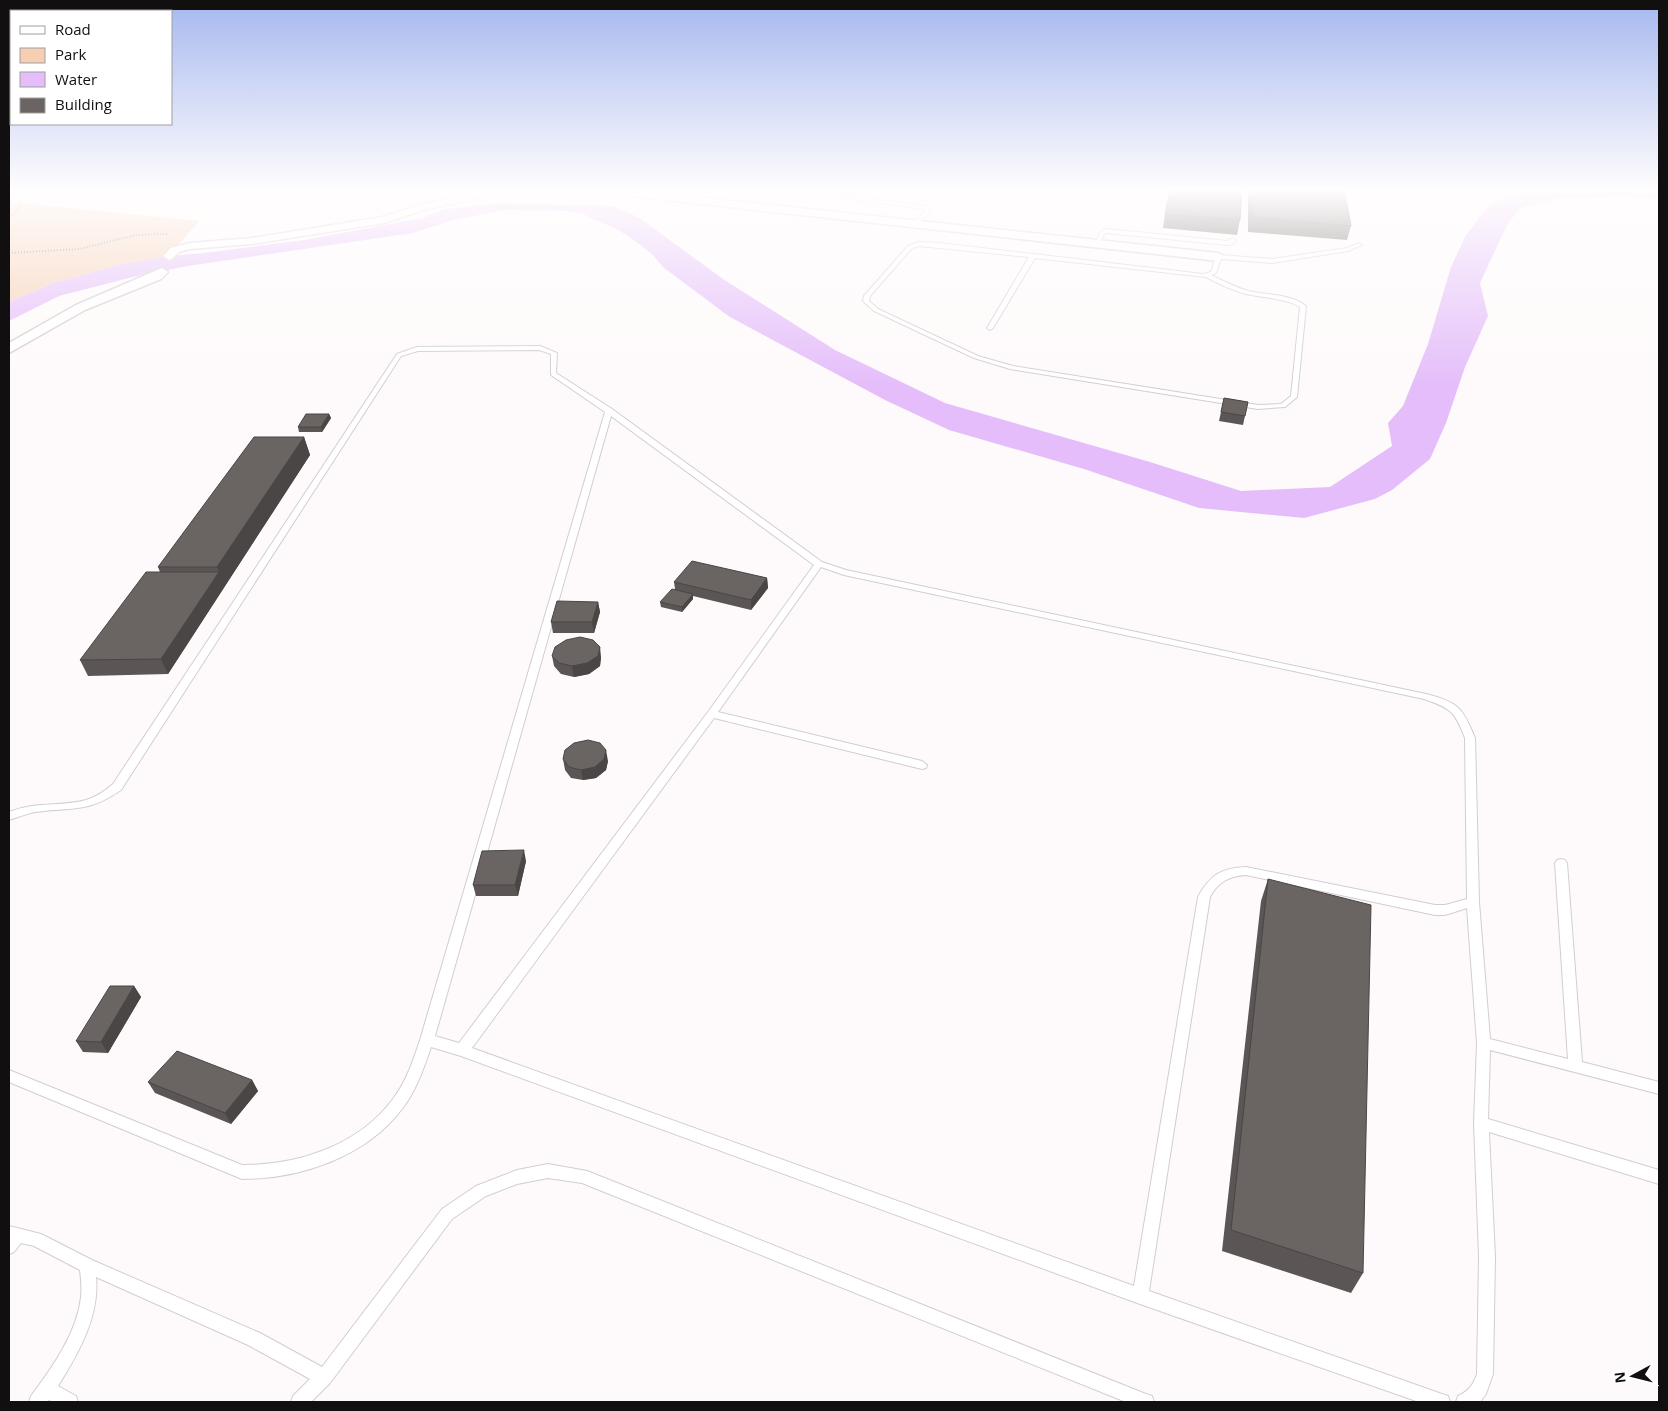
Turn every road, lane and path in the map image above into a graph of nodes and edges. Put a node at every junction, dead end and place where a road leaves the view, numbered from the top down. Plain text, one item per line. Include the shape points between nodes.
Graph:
1 (903, 255) edge
2 (1023, 255) edge
3 (1201, 255) edge
4 (1315, 255) edge
5 (1033, 256) junction
6 (1220, 257) junction
7 (162, 272) dead end
8 (1208, 276) junction
9 (990, 328) dead end
10 (9, 349) edge
11 (609, 411) junction
12 (819, 564) junction
13 (712, 714) junction
14 (922, 765) dead end
15 (9, 816) edge
16 (1561, 863) dead end
17 (1473, 902) junction
18 (427, 1040) junction
19 (1484, 1043) junction
20 (462, 1050) junction
21 (1575, 1066) junction
22 (9, 1076) edge
23 (1659, 1088) edge
24 (1481, 1123) junction
25 (1659, 1177) edge
26 (11, 1238) edge
27 (88, 1265) junction
28 (1140, 1296) junction
29 (324, 1377) junction
30 (42, 1396) edge
31 (70, 1402) edge
32 (299, 1402) edge
33 (1146, 1402) edge
34 (1442, 1402) edge
35 (1464, 1402) edge

1 - 8 lane via 866,301 876,310 976,357 1012,368 1258,407 1283,406 1294,397 1303,306 1294,301 1231,287
2 - 5 lane
3 - 6 street
4 - 6 lane via 1272,261
5 - 8 lane
5 - 9 lane
6 - 8 lane via 1213,273
7 - 10 street via 47,324
11 - 12 lane
11 - 15 lane via 552,374 556,355 546,349 429,348 399,355 117,787 100,799 74,807 37,808
11 - 18 lane
12 - 13 lane
12 - 17 lane via 1392,690 1451,706 1461,716 1470,738
13 - 14 lane
13 - 20 lane
16 - 21 lane
17 - 19 lane
17 - 28 lane via 1435,910 1246,871 1231,871 1212,882 1204,896
18 - 20 lane
18 - 22 lane via 407,1088 392,1111 376,1125 330,1155 273,1172 242,1172
19 - 21 lane
19 - 24 lane
20 - 28 lane
21 - 23 lane
24 - 25 lane
24 - 35 lane via 1487,1257 1485,1374 1480,1391 1473,1399
26 - 27 lane via 36,1240
27 - 29 lane via 254,1339
27 - 30 lane via 89,1302 74,1341
28 - 34 lane
29 - 32 lane
29 - 33 lane via 447,1214 481,1191 517,1176 548,1171 582,1176
30 - 31 lane

